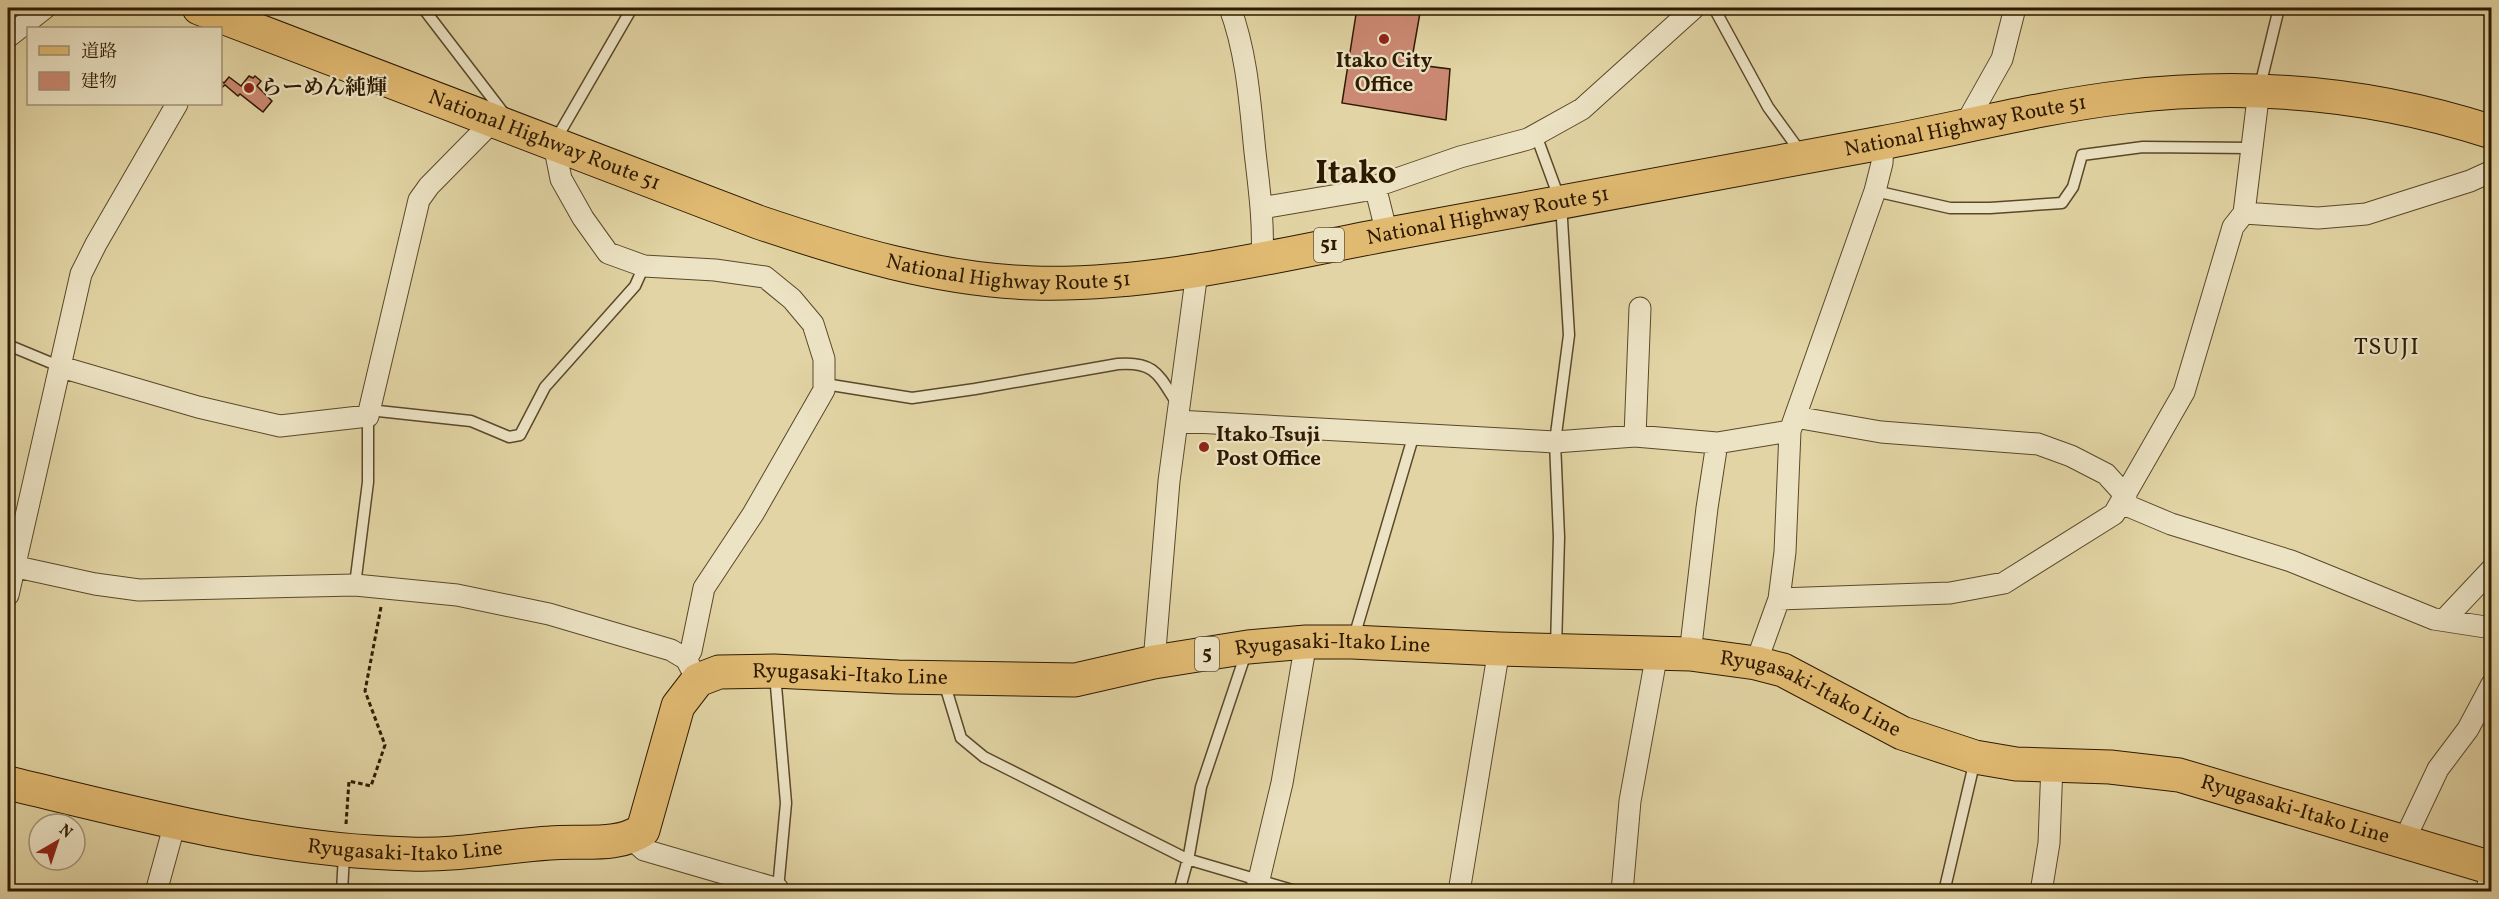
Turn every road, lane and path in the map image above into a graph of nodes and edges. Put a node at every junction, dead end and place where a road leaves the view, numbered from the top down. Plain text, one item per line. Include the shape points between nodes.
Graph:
1 (45, 8) edge
2 (423, 8) edge
3 (632, 8) edge
4 (1230, 8) edge
5 (1694, 8) edge
6 (1714, 8) edge
7 (2015, 8) edge
8 (2280, 8) edge
9 (220, 15) edge
10 (8, 38) edge
11 (2259, 90) junction
12 (176, 105) edge
13 (504, 125) junction
14 (1965, 125) junction
15 (2492, 132) edge
16 (1536, 135) junction
17 (1883, 142) junction
18 (554, 144) junction
19 (2252, 148) junction
20 (1804, 157) junction
21 (2492, 171) edge
22 (1375, 186) junction
23 (1875, 191) junction
24 (1561, 203) junction
25 (1261, 208) junction
26 (2244, 213) junction
27 (1387, 234) junction
28 (1262, 258) junction
29 (644, 266) junction
30 (1197, 272) junction
31 (1640, 308) dead end
32 (8, 345) edge
33 (61, 367) junction
34 (825, 384) junction
35 (369, 413) junction
36 (1178, 414) junction
37 (1793, 424) junction
38 (1414, 434) junction
39 (1635, 436) junction
40 (1556, 442) junction
41 (1717, 443) junction
42 (2123, 500) junction
43 (11, 565) edge
44 (2492, 569) edge
45 (354, 585) junction
46 (385, 588) junction
47 (8, 595) edge
48 (1779, 599) junction
49 (2444, 620) junction
50 (2492, 628) edge
51 (1306, 642) junction
52 (1352, 642) junction
53 (1248, 647) junction
54 (1499, 649) junction
55 (1556, 651) junction
56 (1657, 653) junction
57 (1690, 654) junction
58 (1154, 662) junction
59 (1756, 663) junction
60 (692, 669) junction
61 (774, 671) junction
62 (943, 678) junction
63 (2492, 684) edge
64 (1976, 757) junction
65 (2052, 764) junction
66 (8, 783) edge
67 (176, 823) junction
68 (631, 838) junction
69 (2403, 843) junction
70 (344, 850) junction
71 (1187, 859) junction
72 (2492, 870) edge
73 (1257, 886) edge
74 (777, 890) edge
75 (156, 891) edge
76 (342, 891) edge
77 (1179, 891) edge
78 (1299, 891) edge
79 (1459, 891) edge
80 (1622, 891) edge
81 (1944, 891) edge
82 (2041, 891) edge
83 (2486, 891) edge

1 - 10 street
2 - 13 lane
3 - 18 lane
4 - 25 street via 1242,49
5 - 16 street via 1582,109
6 - 20 lane via 1768,107
7 - 14 street via 2002,59
8 - 11 lane
9 - 13 main road, National Highway Route 51 / 51
11 - 14 main road, National Highway Route 51 / 51 via 2123,97
11 - 15 main road, National Highway Route 51 / 51 via 2355,98
11 - 19 street
12 - 33 street via 81,274
13 - 18 main road, National Highway Route 51 / 51
13 - 35 street via 429,186 419,200
14 - 17 main road, National Highway Route 51 / 51
16 - 22 street
16 - 24 lane
17 - 20 main road, National Highway Route 51 / 51
17 - 23 street
18 - 29 street via 561,179 608,254
18 - 30 main road, National Highway Route 51 / 51 via 807,239 927,270 1035,283
19 - 23 lane via 2143,147 2082,155 2073,187 2062,203 1950,208
19 - 26 street
20 - 24 main road, National Highway Route 51 / 51
21 - 26 street via 2366,214 2318,218
22 - 25 street
22 - 27 street
23 - 37 street
24 - 27 main road, National Highway Route 51 / 51
24 - 40 lane via 1569,335
25 - 28 street
26 - 42 street via 2233,227 2184,392
27 - 28 main road, National Highway Route 51 / 51
28 - 30 main road, National Highway Route 51 / 51
29 - 34 street via 765,277 792,299 813,324 824,359
29 - 35 lane via 635,286 545,387 520,435 509,437 471,421
30 - 36 street
31 - 39 street
32 - 33 lane
33 - 35 street via 280,426
33 - 43 street
34 - 36 lane via 912,398 1137,362 1160,378
34 - 60 street via 753,514 704,588 690,651
35 - 45 lane via 368,482
36 - 38 street
36 - 58 street
37 - 41 street
37 - 42 street via 2038,444 2106,474
37 - 48 street
38 - 40 street
38 - 52 lane
39 - 40 street
39 - 41 street
40 - 55 lane
41 - 57 street
42 - 48 street via 2114,514 2004,583 1950,592
42 - 49 street via 2171,524 2291,561
43 - 45 street via 139,590
43 - 47 street
44 - 49 street
45 - 46 street
46 - 60 street via 458,594 549,614 671,650
46 - 70 path via 365,691 386,745 371,786 349,781
48 - 59 street
49 - 50 street
51 - 52 main road, Ryugasaki-Itako Line / 5
51 - 53 main road, Ryugasaki-Itako Line / 5
51 - 73 street via 1282,783
52 - 54 main road, Ryugasaki-Itako Line / 5
53 - 58 main road, Ryugasaki-Itako Line / 5
53 - 71 lane via 1201,788
54 - 55 main road, Ryugasaki-Itako Line / 5
54 - 79 street
55 - 56 main road, Ryugasaki-Itako Line / 5
56 - 57 main road, Ryugasaki-Itako Line / 5
56 - 80 street via 1630,801
57 - 59 main road, Ryugasaki-Itako Line / 5
58 - 62 main road, Ryugasaki-Itako Line / 5 via 1076,680
59 - 64 main road, Ryugasaki-Itako Line / 5 via 1784,670 1902,733
60 - 61 main road, Ryugasaki-Itako Line / 5
60 - 68 main road via 643,830
61 - 62 main road, Ryugasaki-Itako Line / 5
61 - 74 lane via 786,803
62 - 71 lane via 961,738 984,757
63 - 69 street via 2468,729 2438,769
64 - 65 main road, Ryugasaki-Itako Line / 5 via 2016,764
64 - 81 lane
65 - 69 main road, Ryugasaki-Itako Line / 5 via 2179,775
65 - 82 street via 2049,843
66 - 67 main road, Ryugasaki-Itako Line
67 - 70 main road, Ryugasaki-Itako Line
67 - 75 street
68 - 70 main road, Ryugasaki-Itako Line via 412,855
68 - 74 street via 644,850
69 - 72 main road, Ryugasaki-Itako Line / 5
70 - 76 lane
71 - 73 lane
71 - 77 lane
72 - 83 street
73 - 78 lane

